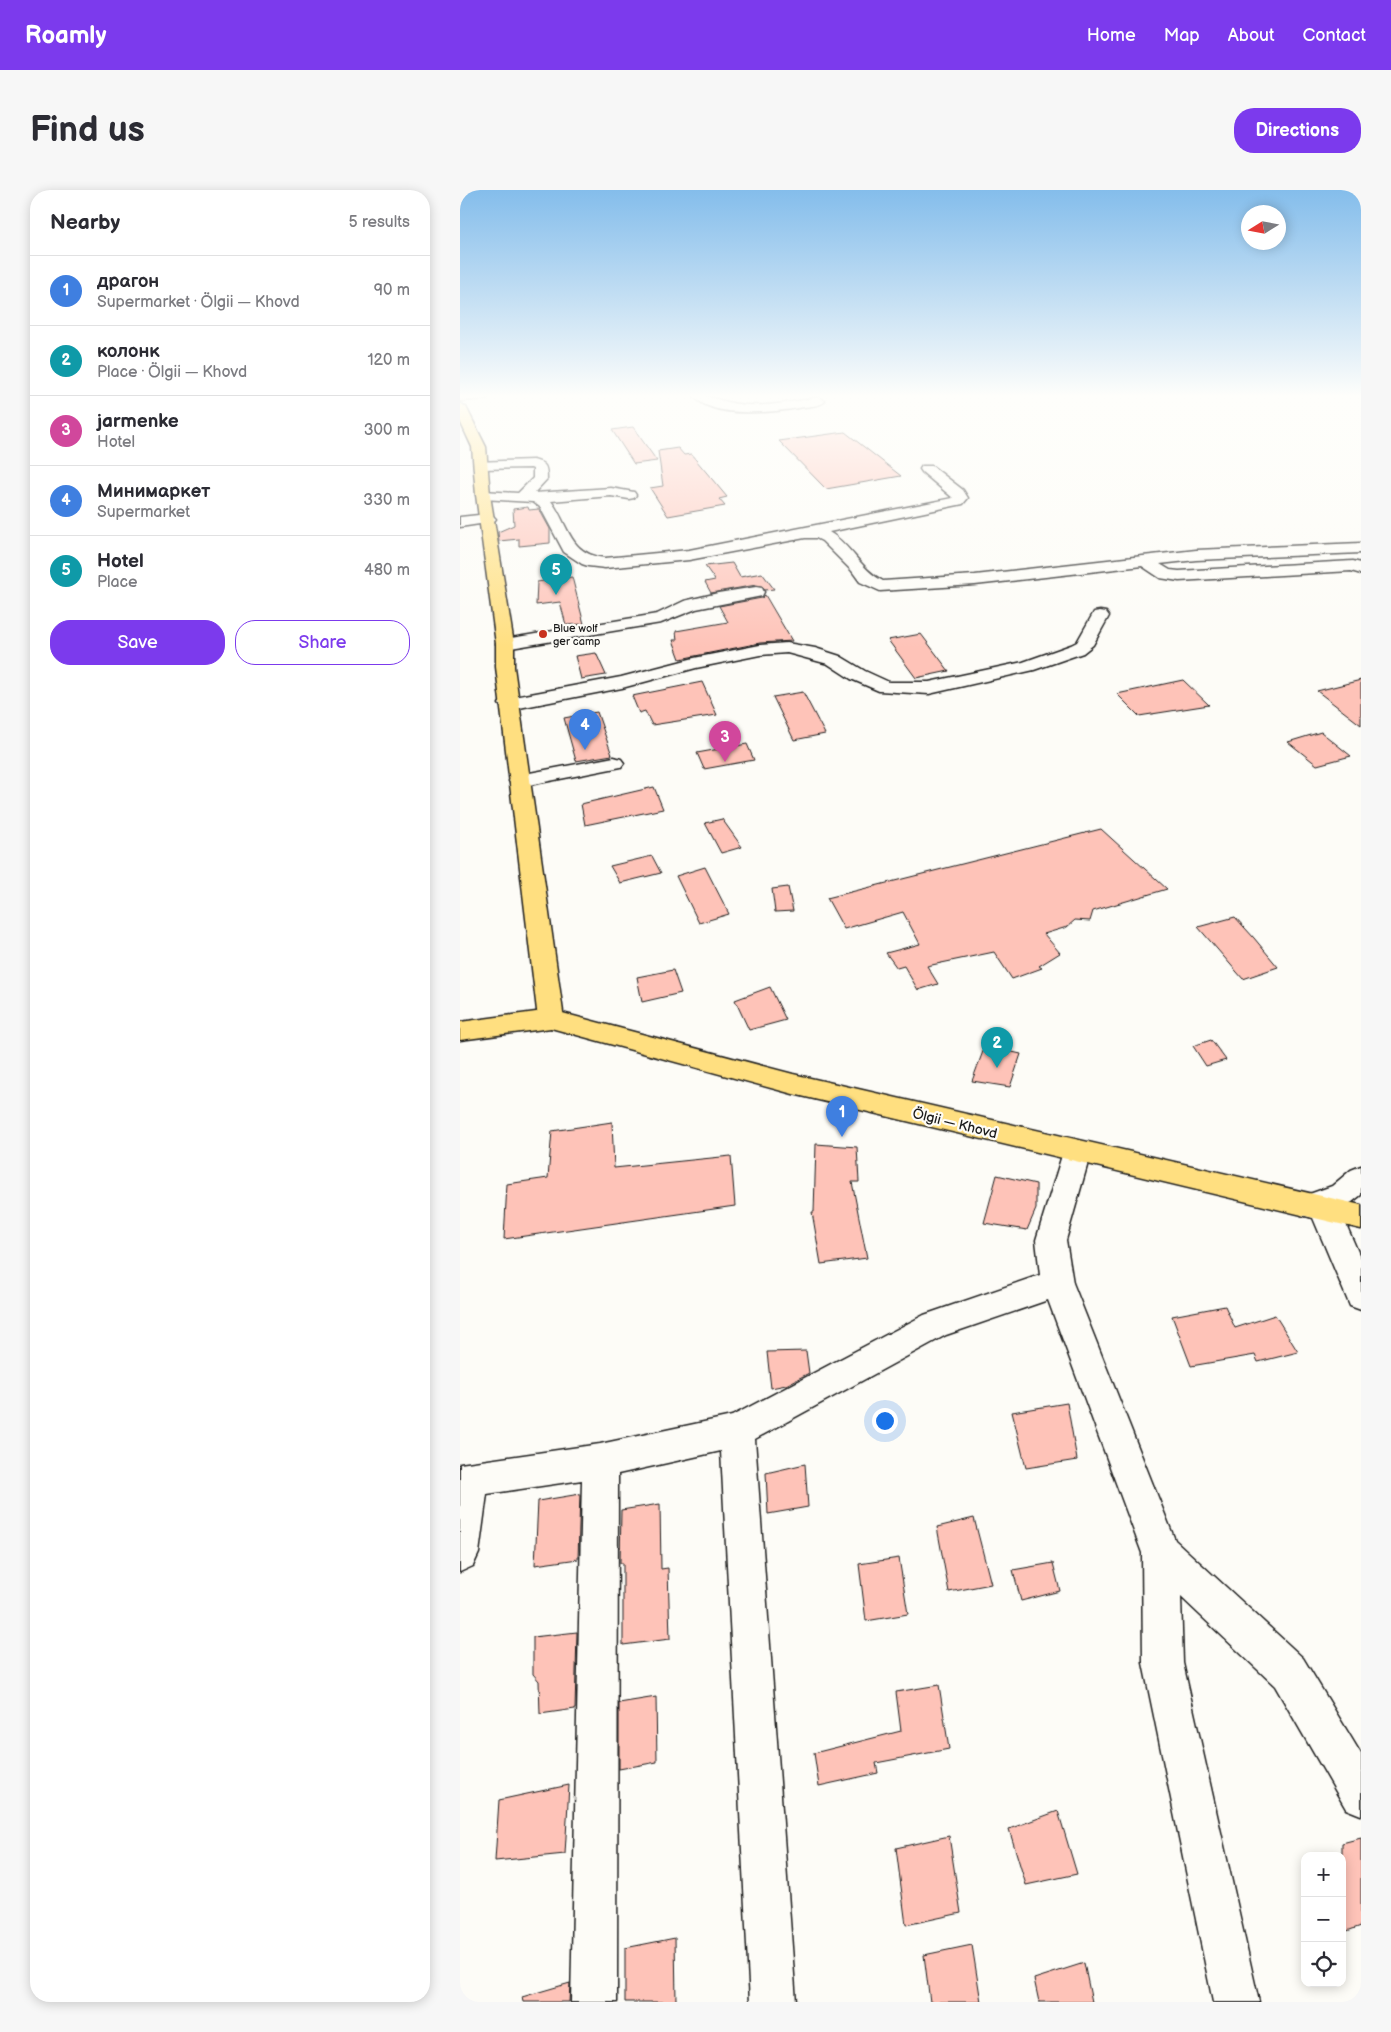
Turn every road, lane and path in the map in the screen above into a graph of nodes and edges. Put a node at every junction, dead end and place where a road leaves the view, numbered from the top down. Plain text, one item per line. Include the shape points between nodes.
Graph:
1 (479, 480) edge
2 (540, 480) edge
3 (941, 480) edge
4 (483, 495) junction
5 (629, 495) dead end
6 (529, 498) junction
7 (488, 519) junction
8 (460, 522) edge
9 (805, 532) junction
10 (1361, 548) edge
11 (1146, 562) junction
12 (1361, 569) edge
13 (756, 592) dead end
14 (1100, 616) dead end
15 (505, 644) junction
16 (510, 704) junction
17 (614, 763) dead end
18 (519, 781) junction
19 (552, 1019) junction
20 (460, 1031) edge
21 (1077, 1152) junction
22 (1361, 1178) edge
23 (1319, 1208) junction
24 (1361, 1217) edge
25 (1057, 1283) junction
26 (1361, 1296) edge
27 (737, 1432) junction
28 (600, 1461) junction
29 (466, 1480) edge
30 (460, 1553) edge
31 (1161, 1553) junction
32 (1361, 1794) edge
33 (594, 2002) edge
34 (773, 2002) edge
35 (1236, 2002) edge

1 - 4 main road
2 - 6 street
3 - 9 street via 958,492 961,498 958,501
4 - 6 street
4 - 7 main road
5 - 6 street via 611,492
6 - 9 street via 546,505 570,550 588,561 605,563 689,555
7 - 8 street
7 - 15 main road
9 - 11 street via 819,533 828,538 866,580 880,586 975,580
10 - 11 street via 1196,555
11 - 12 street via 1166,575 1179,576 1353,566
13 - 15 street via 690,605 661,618
14 - 16 street via 1084,645 1077,650 1028,666 929,688 886,687 834,660 787,648 760,650
15 - 16 main road
16 - 18 main road
17 - 18 street
18 - 19 main road
19 - 20 main road
19 - 21 main road, Ölgii — Khovd via 793,1084
21 - 23 main road, Ölgii — Khovd
21 - 25 street via 1051,1240
22 - 23 street
23 - 24 main road, Ölgii — Khovd
23 - 26 street
25 - 27 street via 935,1325
25 - 31 street
27 - 28 street
27 - 34 street
28 - 29 street
28 - 33 street
29 - 30 street
31 - 32 street via 1289,1672
31 - 35 street via 1163,1663

